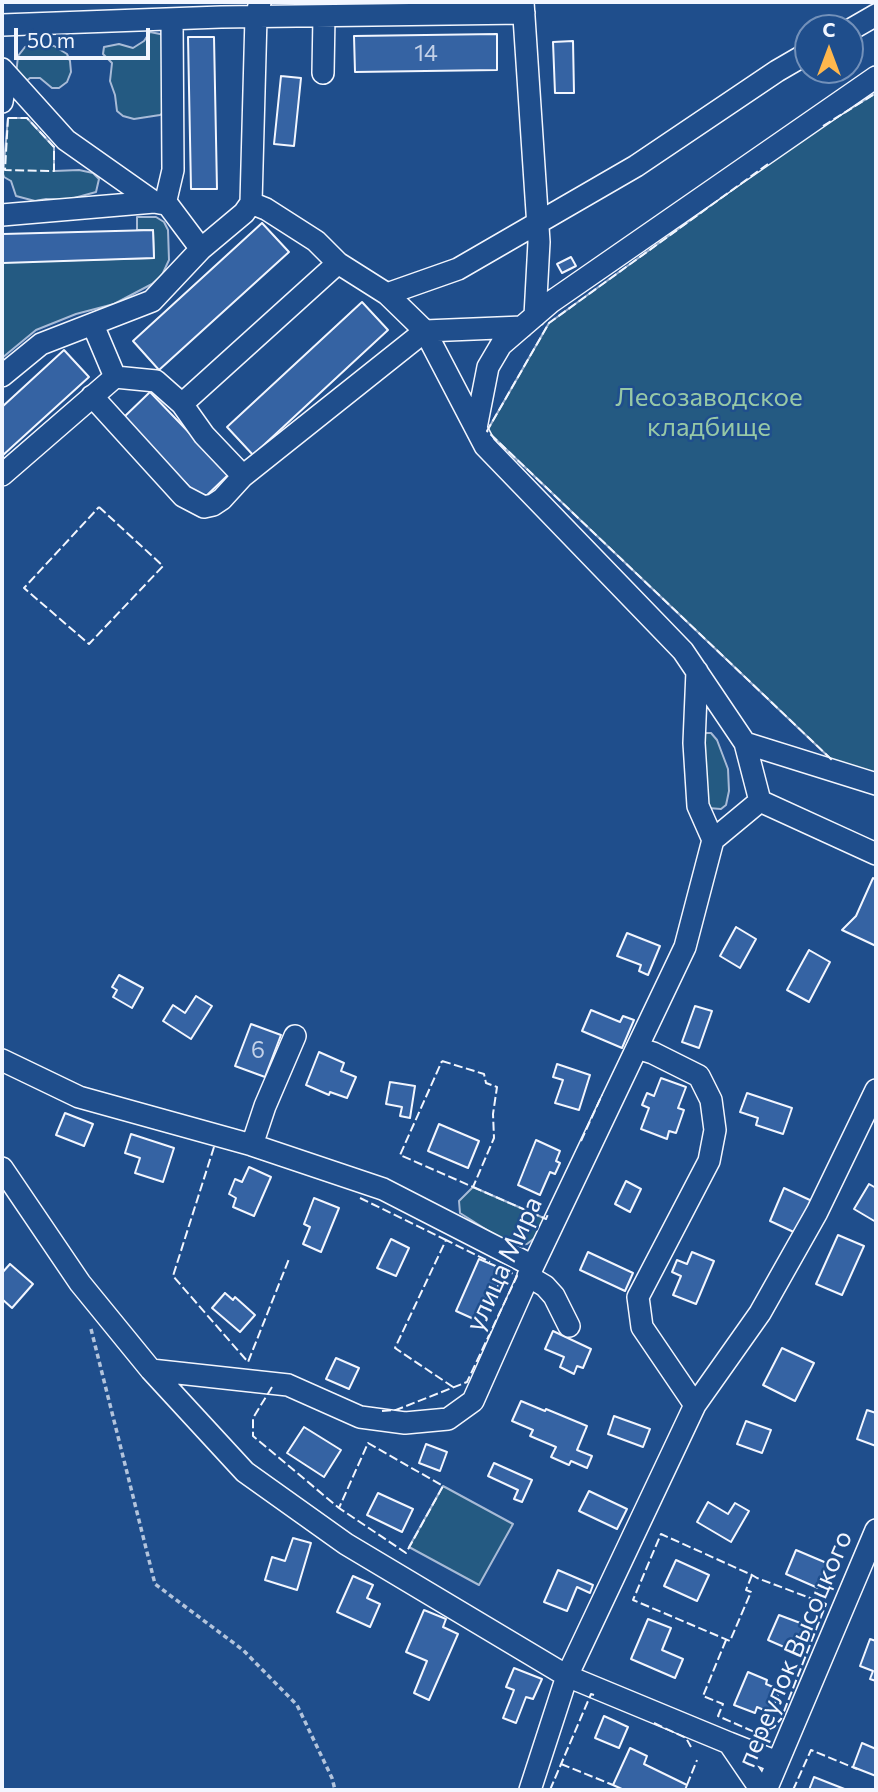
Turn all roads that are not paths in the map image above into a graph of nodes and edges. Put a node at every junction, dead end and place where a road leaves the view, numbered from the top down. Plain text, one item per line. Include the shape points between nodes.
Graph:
1 (523, 7) edge
2 (258, 9) edge
3 (324, 16) junction
4 (172, 19) junction
5 (2, 25) edge
6 (794, 61) edge
7 (4, 73) edge
8 (323, 73) dead end
9 (876, 77) edge
10 (2, 102) edge
11 (160, 203) junction
12 (251, 203) junction
13 (2, 215) edge
14 (538, 221) junction
15 (201, 249) junction
16 (338, 263) junction
17 (387, 294) junction
18 (528, 321) junction
19 (93, 325) junction
20 (425, 331) junction
21 (2, 376) edge
22 (115, 377) junction
23 (92, 396) junction
24 (182, 404) junction
25 (475, 428) junction
26 (2, 475) edge
27 (243, 476) junction
28 (697, 671) junction
29 (745, 743) junction
30 (876, 784) edge
31 (760, 801) junction
32 (713, 840) junction
33 (876, 854) edge
34 (295, 1037) dead end
35 (636, 1048) junction
36 (2, 1060) edge
37 (876, 1090) edge
38 (252, 1145) junction
39 (2, 1168) edge
40 (531, 1271) junction
41 (569, 1326) dead end
42 (151, 1370) junction
43 (695, 1405) junction
44 (876, 1530) edge
45 (566, 1676) junction
46 (729, 1743) junction
47 (777, 1762) junction
48 (530, 1790) edge
49 (764, 1790) edge

1 - 3 street
1 - 14 street
2 - 3 street
2 - 4 street
2 - 12 street
3 - 8 street
4 - 5 street
4 - 11 street via 173,170
6 - 14 street via 636,166
7 - 10 street
7 - 11 street via 66,140
9 - 18 street
11 - 13 street
11 - 15 street via 168,205
12 - 15 street
12 - 16 street via 316,241
14 - 17 street via 457,269
14 - 18 street via 540,242
15 - 19 street via 152,301
16 - 17 street
16 - 24 street
17 - 20 street
18 - 20 street
18 - 25 street via 500,345 488,367
19 - 21 street via 41,344
19 - 22 street
20 - 25 street
20 - 27 street
22 - 23 street
22 - 24 street via 156,382
23 - 26 street
23 - 27 street via 183,496 196,504 213,505
24 - 27 street
25 - 28 street via 485,446 683,651
28 - 29 street
28 - 32 street via 694,743 698,806
29 - 30 street
29 - 31 street
31 - 32 street
31 - 33 street
32 - 35 street, улица Мира via 685,947
34 - 38 street
35 - 40 street, улица Мира
35 - 43 street via 699,1076 711,1100 715,1130 709,1161 638,1297 642,1327
36 - 38 street via 79,1097
37 - 43 street via 817,1212 766,1302
38 - 40 street via 383,1189
39 - 42 street via 80,1283
40 - 41 street via 554,1296
40 - 42 street, улица Мира via 473,1401 448,1419 405,1423 360,1417 289,1385
42 - 45 street via 245,1472 346,1544
43 - 45 street
44 - 47 street, переулок Высоцкого
45 - 46 street
45 - 48 street
46 - 47 street
46 - 49 street
47 - 49 street, переулок Высоцкого

